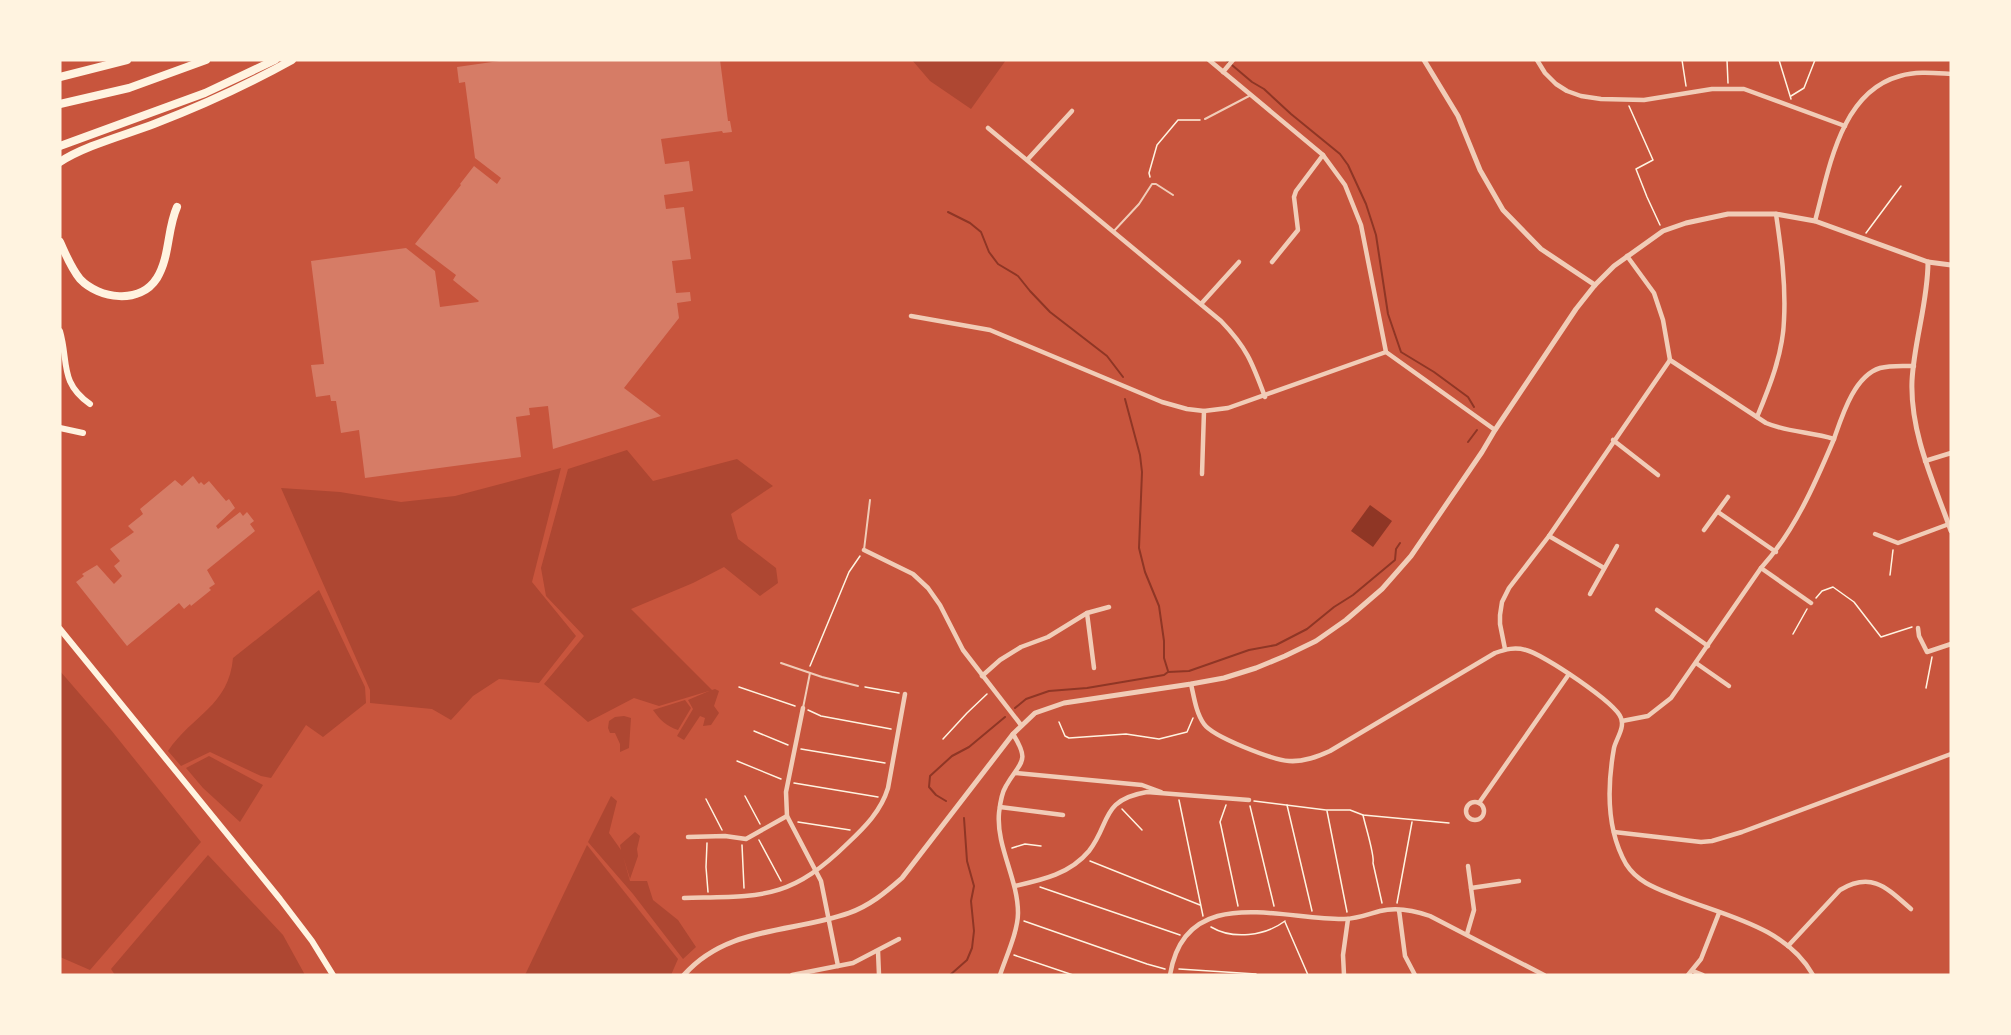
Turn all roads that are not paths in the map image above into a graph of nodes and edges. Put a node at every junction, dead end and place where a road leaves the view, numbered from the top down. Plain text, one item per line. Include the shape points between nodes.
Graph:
1 (127, 60) edge
2 (206, 60) edge
3 (275, 60) edge
4 (292, 60) edge
5 (1209, 60) edge
6 (1233, 60) edge
7 (1424, 60) edge
8 (1537, 60) edge
9 (1224, 70) junction
10 (1951, 74) edge
11 (60, 77) edge
12 (1251, 95) junction
13 (60, 104) edge
14 (1072, 111) dead end
15 (1205, 120) road end
16 (1845, 126) junction
17 (988, 128) dead end
18 (60, 144) edge
19 (1323, 155) junction
20 (1028, 159) junction
21 (60, 162) edge
22 (1173, 195) dead end
23 (177, 207) dead end
24 (1776, 214) junction
25 (1815, 221) junction
26 (1113, 232) junction
27 (60, 242) edge
28 (1627, 256) junction
29 (1239, 262) dead end
30 (1272, 262) dead end
31 (1928, 262) junction
32 (1951, 265) edge
33 (1595, 285) junction
34 (1201, 304) junction
35 (911, 316) dead end
36 (60, 331) edge
37 (1386, 352) junction
38 (1670, 360) junction
39 (1914, 366) junction
40 (1265, 397) junction
41 (90, 404) dead end
42 (1204, 411) junction
43 (1757, 417) junction
44 (60, 428) edge
45 (1495, 430) junction
46 (83, 433) dead end
47 (1834, 439) junction
48 (1613, 440) junction
49 (1951, 453) edge
50 (1926, 461) junction
51 (1202, 474) dead end
52 (1658, 475) dead end
53 (1728, 497) dead end
54 (870, 500) dead end
55 (1718, 512) junction
56 (1948, 515) edge
57 (1948, 524) junction
58 (1704, 530) dead end
59 (1951, 531) edge
60 (1875, 534) dead end
61 (1549, 536) junction
62 (1617, 546) dead end
63 (864, 550) joint
64 (1776, 552) junction
65 (1604, 568) junction
66 (1761, 568) junction
67 (1590, 594) dead end
68 (1811, 603) road end
69 (1109, 607) dead end
70 (1657, 610) dead end
71 (1087, 613) junction
72 (60, 628) edge
73 (1918, 628) road end
74 (1951, 644) edge
75 (1708, 646) junction
76 (1505, 649) junction
77 (781, 663) dead end
78 (1696, 663) junction
79 (1094, 668) dead end
80 (809, 673) junction
81 (1569, 674) junction
82 (982, 676) junction
83 (1191, 684) junction
84 (858, 686) road end
85 (1729, 686) dead end
86 (905, 694) road end
87 (803, 708) joint
88 (1622, 721) junction
89 (1021, 725) junction
90 (1013, 734) junction
91 (1951, 754) edge
92 (1015, 773) junction
93 (1163, 793) junction
94 (1249, 800) road end
95 (1479, 803) dead end
96 (1000, 807) junction
97 (1063, 815) dead end
98 (788, 818) junction
99 (1614, 832) junction
100 (688, 837) dead end
101 (1468, 867) dead end
102 (817, 871) junction
103 (1519, 881) dead end
104 (1015, 886) junction
105 (1471, 888) junction
106 (684, 898) dead end
107 (1911, 909) dead end
108 (1399, 910) junction
109 (1719, 913) junction
110 (828, 918) junction
111 (1348, 919) junction
112 (1467, 934) junction
113 (899, 939) dead end
114 (1788, 946) junction
115 (878, 951) junction
116 (838, 966) junction
117 (1693, 971) junction
118 (333, 975) edge
119 (684, 975) edge
120 (792, 975) edge
121 (879, 975) edge
122 (1000, 975) edge
123 (1170, 975) edge
124 (1344, 975) edge
125 (1415, 975) edge
126 (1544, 975) edge
127 (1688, 975) edge
128 (1703, 975) edge
129 (1813, 975) edge

1 - 11 highway
2 - 13 highway via 129,88
3 - 18 highway via 205,93
4 - 21 highway via 197,107
5 - 9 street
6 - 9 street
7 - 33 street via 1458,116 1480,170 1503,210 1542,249
8 - 16 street via 1545,73 1567,91 1581,96 1627,100 1728,87 1744,89
9 - 12 street
10 - 16 street via 1913,73 1886,81 1863,98
12 - 15 lane
12 - 19 street
14 - 20 street
16 - 25 street
17 - 20 street
19 - 30 street via 1296,191 1298,230
19 - 37 street via 1357,209
20 - 26 street
22 - 26 lane via 1152,184
23 - 27 highway via 161,271 150,286 133,296 92,289 71,266
24 - 25 street
24 - 28 street via 1728,214 1686,223 1663,231
24 - 43 street via 1785,320 1778,359
25 - 31 street
26 - 34 street
28 - 33 street
28 - 38 street via 1656,299
29 - 34 street
31 - 32 street
31 - 39 street
33 - 45 street
34 - 40 street via 1238,338
35 - 42 street via 990,330 1162,402
36 - 41 main road via 67,373 73,387
37 - 40 street
37 - 45 street
38 - 43 street
38 - 48 street
39 - 47 street via 1888,367 1866,376 1845,407
39 - 50 street via 1914,410
40 - 42 street
42 - 51 street
43 - 47 street via 1779,429
44 - 46 main road
45 - 83 street via 1411,556 1382,589 1346,620 1285,656 1224,678
47 - 64 street
48 - 52 street
48 - 61 street
49 - 50 street
50 - 56 street
53 - 55 street
54 - 63 lane
55 - 58 street
55 - 64 street
56 - 57 street
57 - 59 street
57 - 60 street via 1902,542 1894,543
61 - 65 street
61 - 76 street via 1502,602 1500,624
62 - 65 street
63 - 82 street via 913,574 928,588
64 - 66 street
65 - 67 street
66 - 68 street
66 - 75 street
69 - 71 street
70 - 75 street
71 - 79 street
71 - 82 street via 1048,637 1012,652
72 - 118 main road via 280,899
73 - 74 street via 1927,651
75 - 78 street
76 - 81 street via 1535,653
76 - 83 street via 1330,751 1300,761 1273,757 1217,735 1204,725
77 - 80 lane
78 - 85 street
78 - 88 street via 1671,698 1658,709 1648,716
80 - 84 lane
80 - 87 lane
81 - 88 street via 1608,702
81 - 95 street
82 - 89 street
83 - 89 street via 1064,703 1035,713
86 - 102 street via 884,799 860,832
87 - 98 street via 788,782
88 - 99 street via 1614,749 1609,797
89 - 90 street
90 - 92 street via 1022,752
90 - 110 street via 902,878 868,905
91 - 99 street via 1712,841 1689,842
92 - 93 street via 1142,785
92 - 96 street via 1003,792
93 - 94 street
93 - 104 street via 1140,794 1118,804 1082,857 1065,870
96 - 97 street
96 - 104 street via 1000,833
98 - 100 street via 741,838
98 - 102 street
99 - 109 street via 1627,865 1639,880
101 - 105 street
102 - 106 street via 765,895
102 - 110 street
103 - 105 street
104 - 122 street via 1018,919
105 - 112 street via 1474,910
107 - 114 street via 1881,884 1850,885 1840,890
108 - 111 street
108 - 112 street via 1421,913
108 - 125 street via 1405,956
109 - 114 street via 1752,924
109 - 117 street
110 - 116 street
110 - 119 street via 746,936 711,952
111 - 123 street via 1239,913 1205,920 1186,938
111 - 124 street
112 - 126 street
113 - 115 street
114 - 129 street
115 - 116 street
115 - 121 street
116 - 120 street
117 - 127 street
117 - 128 street

